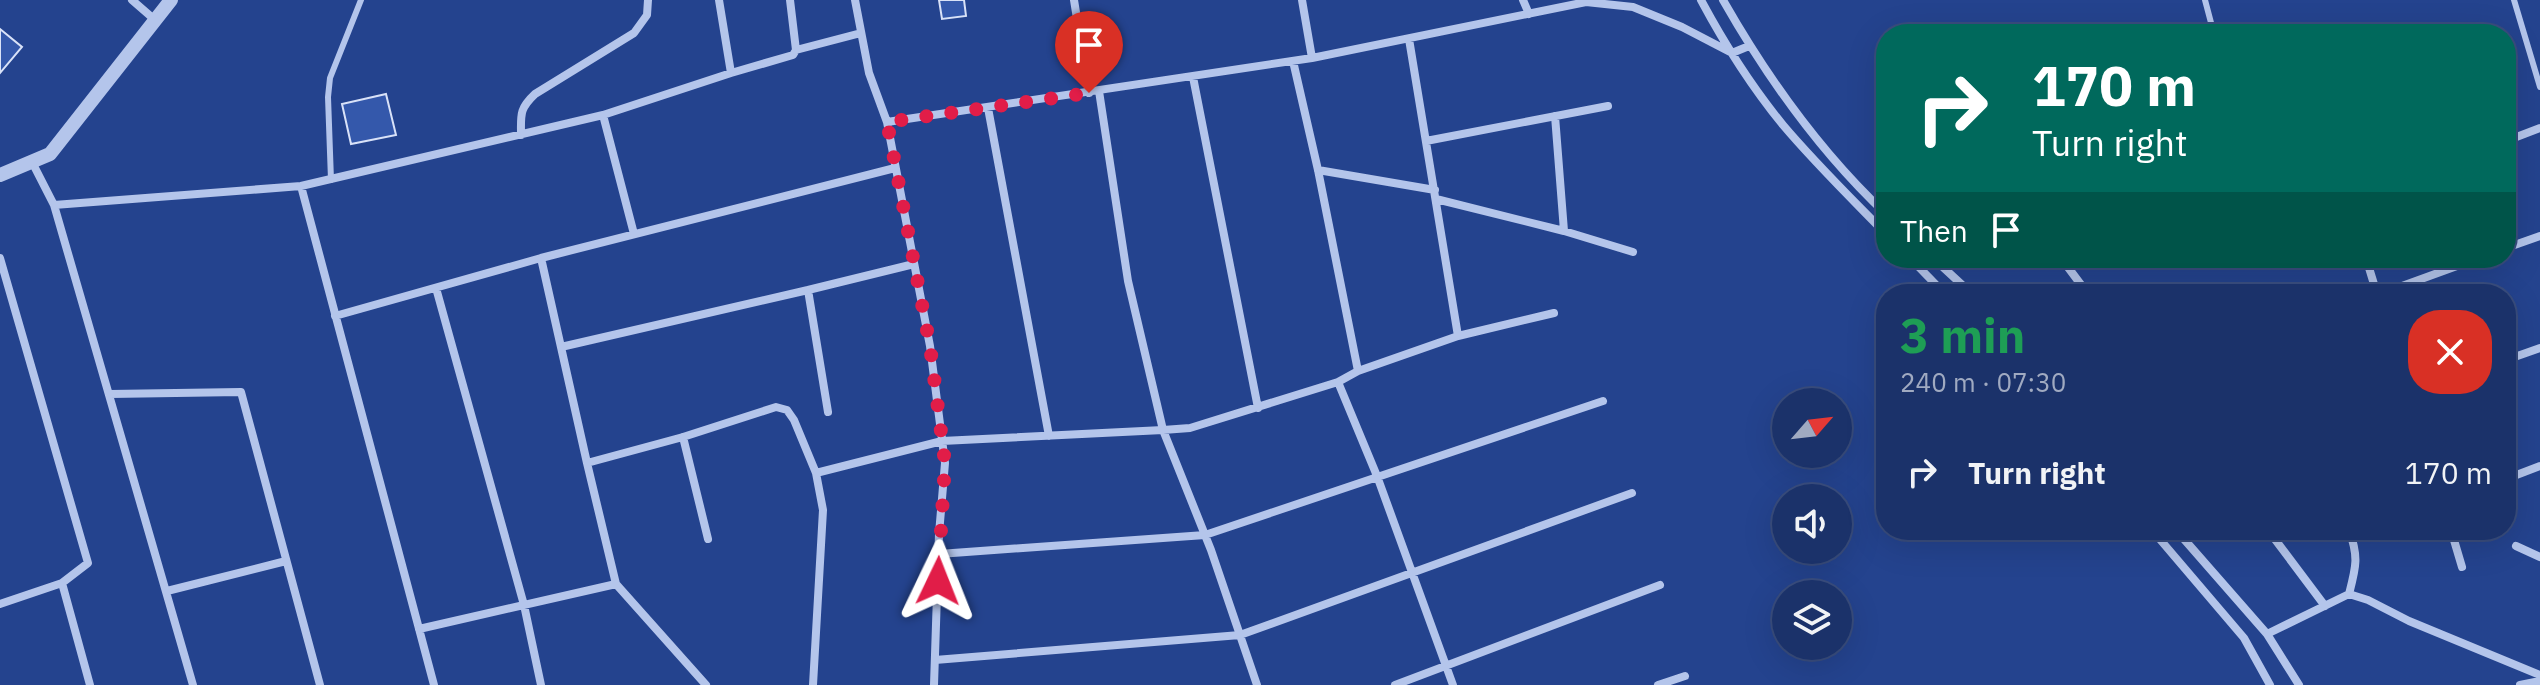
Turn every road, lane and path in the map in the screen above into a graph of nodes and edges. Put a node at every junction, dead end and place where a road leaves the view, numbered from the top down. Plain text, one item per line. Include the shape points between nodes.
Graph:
1 (132, 0) edge
2 (171, 0) edge
3 (361, 0) edge
4 (648, 0) edge
5 (719, 0) edge
6 (790, 0) edge
7 (855, 0) edge
8 (1074, 0) edge
9 (1302, 0) edge
10 (1523, 0) edge
11 (1701, 0) edge
12 (1723, 0) edge
13 (2205, 0) edge
14 (2514, 0) edge
15 (1529, 14) junction
16 (155, 20) junction
17 (2211, 24) edge
18 (861, 33) junction
19 (1409, 39) junction
20 (1749, 46) junction
21 (796, 50) junction
22 (1732, 53) junction
23 (1312, 58) junction
24 (1293, 61) junction
25 (731, 73) junction
26 (1193, 77) junction
27 (2540, 87) edge
28 (1094, 92) junction
29 (1608, 106) dead end
30 (988, 108) junction
31 (603, 115) junction
32 (1555, 116) junction
33 (887, 122) junction
34 (2540, 128) edge
35 (521, 135) junction
36 (2516, 137) edge
37 (1426, 141) junction
38 (32, 162) junction
39 (895, 168) junction
40 (1318, 170) junction
41 (0, 175) edge
42 (331, 180) junction
43 (301, 186) junction
44 (1436, 194) junction
45 (54, 205) junction
46 (1876, 205) edge
47 (1876, 224) edge
48 (1564, 231) junction
49 (634, 234) junction
50 (2540, 236) edge
51 (2516, 244) edge
52 (1633, 252) dead end
53 (0, 258) edge
54 (541, 258) junction
55 (914, 264) junction
56 (1920, 268) edge
57 (1944, 268) edge
58 (2451, 268) edge
59 (1935, 284) edge
60 (1961, 284) edge
61 (2407, 284) edge
62 (436, 288) junction
63 (808, 290) junction
64 (1554, 313) dead end
65 (335, 316) junction
66 (1458, 336) junction
67 (561, 347) junction
68 (2540, 348) edge
69 (2516, 356) edge
70 (1358, 371) junction
71 (1338, 382) junction
72 (110, 394) junction
73 (1603, 401) dead end
74 (1258, 408) junction
75 (828, 412) dead end
76 (1163, 430) junction
77 (1049, 436) junction
78 (683, 437) junction
79 (942, 441) junction
80 (587, 463) junction
81 (2540, 466) edge
82 (816, 473) junction
83 (2516, 475) edge
84 (1377, 476) junction
85 (1632, 493) dead end
86 (1205, 535) junction
87 (708, 539) dead end
88 (2161, 540) edge
89 (2185, 540) edge
90 (2276, 540) edge
91 (2353, 540) edge
92 (2454, 540) edge
93 (2516, 546) dead end
94 (939, 554) junction
95 (2540, 557) edge
96 (286, 561) junction
97 (2462, 567) dead end
98 (1413, 572) junction
99 (62, 583) junction
100 (616, 584) junction
101 (1660, 585) dead end
102 (167, 591) junction
103 (2349, 594) junction
104 (0, 604) edge
105 (524, 605) junction
106 (2325, 606) junction
107 (419, 629) junction
108 (2267, 634) junction
109 (1240, 635) junction
110 (935, 660) junction
111 (1445, 666) junction
112 (1685, 676) dead end
113 (2540, 678) edge
114 (90, 685) edge
115 (193, 685) edge
116 (320, 685) edge
117 (434, 685) edge
118 (541, 685) edge
119 (706, 685) edge
120 (813, 685) edge
121 (934, 685) edge
122 (1257, 685) edge
123 (1395, 685) edge
124 (1453, 685) edge
125 (1658, 685) edge
126 (2270, 685) edge
127 (2299, 685) edge
128 (2520, 685) edge

1 - 16 street
2 - 16 street
3 - 42 lane via 330,78
4 - 35 street via 647,15 634,33 524,104
5 - 25 street
6 - 21 street
7 - 18 street
8 - 28 street
9 - 23 street
10 - 15 street
11 - 22 street
12 - 20 street
13 - 17 lane
14 - 27 lane
15 - 19 street
15 - 22 street via 1586,2 1633,7
16 - 38 street via 50,154
18 - 21 street
18 - 33 street
19 - 23 street
19 - 37 street
20 - 22 street
20 - 46 street via 1788,105
21 - 25 street via 788,58
22 - 47 street via 1781,122
23 - 24 street
24 - 26 street
24 - 40 street
25 - 31 street
26 - 28 street
26 - 74 street
28 - 30 street
28 - 76 street via 1128,281
29 - 32 street
30 - 33 street
30 - 77 street
31 - 35 street
31 - 49 street
32 - 37 street
32 - 48 street
33 - 39 street
34 - 36 street
35 - 42 street
37 - 44 street
38 - 41 street
38 - 45 street
39 - 49 street
39 - 55 street
40 - 44 street
40 - 70 street
42 - 43 street
43 - 45 street
43 - 65 street
44 - 48 street
44 - 66 street
45 - 72 street
48 - 52 street
49 - 54 street
50 - 51 street
53 - 99 street via 88,563
54 - 62 street
54 - 67 street
55 - 63 street
55 - 79 street
56 - 59 street
57 - 60 street
58 - 61 street
62 - 65 street
62 - 105 street
63 - 67 street
63 - 75 street
64 - 66 street
65 - 107 street
66 - 70 street
67 - 80 street
68 - 69 street
70 - 71 street
71 - 74 street
71 - 84 street
72 - 96 street via 241,392
72 - 102 street
73 - 84 street
74 - 76 street via 1190,428
76 - 77 street
76 - 86 street
77 - 79 street
78 - 80 street
78 - 82 street via 776,407 787,410 794,420
78 - 87 street
79 - 82 street
79 - 94 street
80 - 100 street
81 - 83 street
82 - 120 street via 823,510
84 - 86 street
84 - 98 street
85 - 98 street
86 - 94 street
86 - 109 street
88 - 126 street via 2244,638
89 - 108 street
90 - 106 street
91 - 103 street via 2356,567
92 - 97 street
93 - 95 street
94 - 110 street
96 - 102 street
96 - 116 street
98 - 109 street
98 - 111 street
99 - 104 street
99 - 114 street
100 - 105 street
100 - 119 street
101 - 111 street
102 - 115 street
103 - 106 street
103 - 113 street
105 - 107 street
105 - 118 street
106 - 108 street
107 - 117 street
108 - 127 street
109 - 110 street
109 - 122 street
110 - 121 street
111 - 123 street
111 - 124 street
112 - 125 street
113 - 128 street

